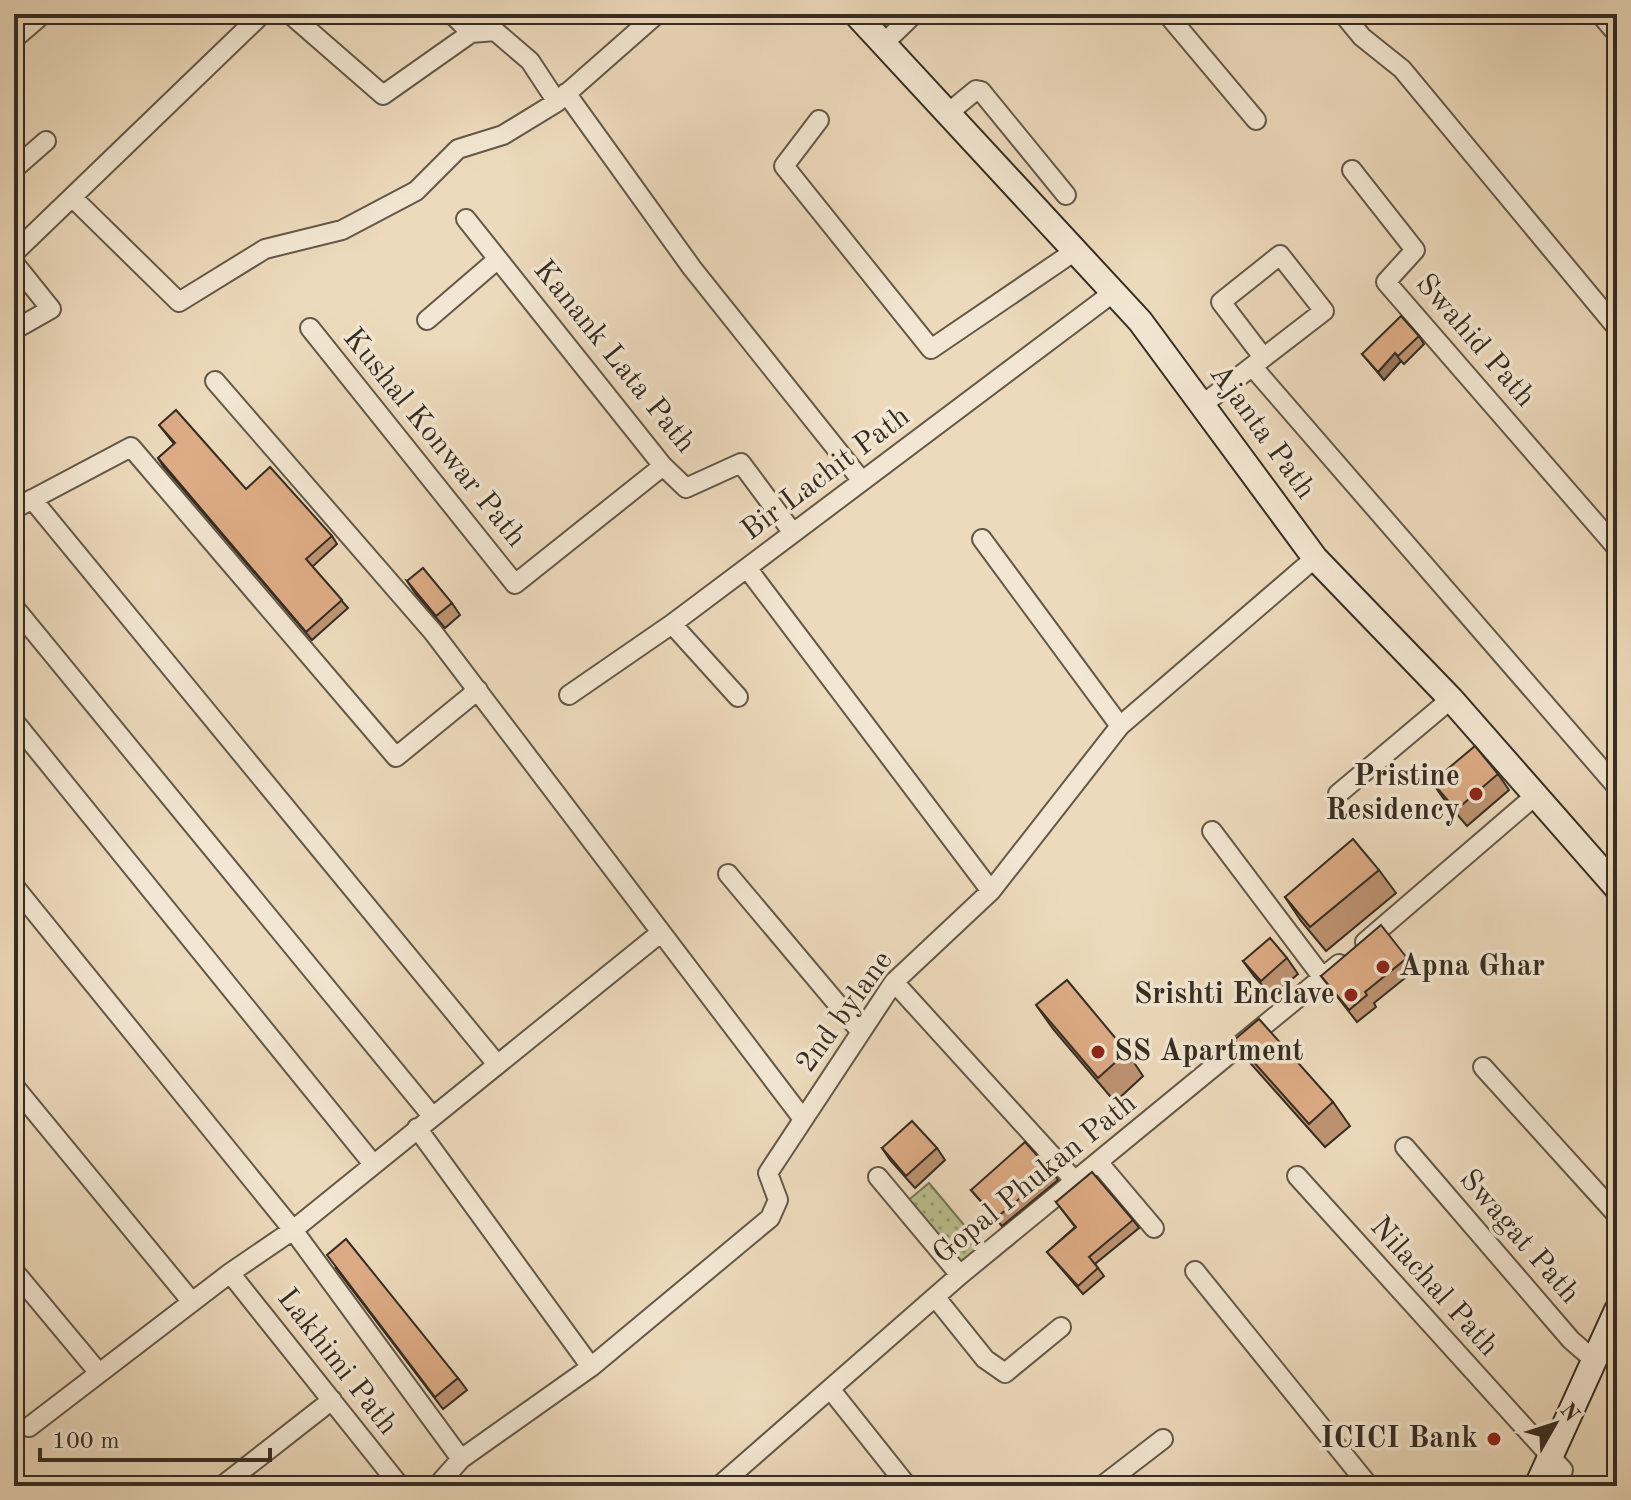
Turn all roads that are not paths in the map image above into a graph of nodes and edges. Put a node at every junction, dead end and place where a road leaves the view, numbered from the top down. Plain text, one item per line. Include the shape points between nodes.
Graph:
1 (43, 14) edge
2 (262, 14) edge
3 (290, 14) edge
4 (452, 14) edge
5 (657, 14) edge
6 (856, 14) edge
7 (914, 14) edge
8 (1167, 14) edge
9 (1343, 14) edge
10 (1600, 14) edge
11 (471, 33) junction
12 (1617, 34) edge
13 (14, 39) edge
14 (882, 45) junction
15 (562, 98) junction
16 (947, 114) junction
17 (819, 120) dead end
18 (1256, 120) dead end
19 (46, 141) dead end
20 (14, 169) edge
21 (1352, 170) dead end
22 (1066, 195) dead end
23 (74, 199) junction
24 (466, 219) dead end
25 (1075, 251) junction
26 (14, 253) edge
27 (498, 259) junction
28 (14, 263) edge
29 (1114, 292) junction
30 (427, 320) dead end
31 (310, 328) dead end
32 (1617, 328) edge
33 (14, 330) edge
34 (1260, 364) junction
35 (215, 381) dead end
36 (1202, 405) junction
37 (663, 466) junction
38 (862, 481) junction
39 (32, 499) junction
40 (14, 509) edge
41 (793, 533) junction
42 (982, 539) dead end
43 (1617, 548) edge
44 (1315, 558) junction
45 (747, 568) junction
46 (14, 607) edge
47 (672, 624) junction
48 (478, 690) junction
49 (569, 695) dead end
50 (738, 697) dead end
51 (1451, 699) junction
52 (14, 721) edge
53 (1120, 726) junction
54 (1617, 787) edge
55 (1338, 794) dead end
56 (1536, 795) junction
57 (1212, 831) dead end
58 (728, 874) dead end
59 (14, 886) edge
60 (1617, 888) edge
61 (991, 891) junction
62 (659, 934) junction
63 (1323, 978) junction
64 (894, 982) junction
65 (861, 1032) junction
66 (496, 1063) junction
67 (1483, 1067) dead end
68 (14, 1086) edge
69 (803, 1119) junction
70 (424, 1122) junction
71 (1405, 1147) dead end
72 (1099, 1163) junction
73 (373, 1164) junction
74 (1297, 1176) dead end
75 (878, 1177) dead end
76 (1075, 1181) junction
77 (1617, 1215) edge
78 (1154, 1228) dead end
79 (293, 1230) junction
80 (14, 1271) edge
81 (1195, 1271) dead end
82 (230, 1273) junction
83 (960, 1275) junction
84 (936, 1298) junction
85 (192, 1302) junction
86 (1617, 1310) edge
87 (1061, 1327) dead end
88 (1617, 1349) edge
89 (1594, 1360) junction
90 (591, 1367) junction
91 (99, 1373) junction
92 (831, 1390) junction
93 (332, 1400) junction
94 (29, 1427) dead end
95 (1163, 1439) dead end
96 (461, 1459) junction
97 (1557, 1471) edge
98 (905, 1483) dead end
99 (222, 1486) edge
100 (400, 1486) edge
101 (437, 1486) edge
102 (719, 1486) edge
103 (1102, 1486) edge
104 (1369, 1486) edge
105 (1537, 1486) edge

1 - 13 street
2 - 23 street
3 - 11 street via 383,95
4 - 11 street
5 - 15 street
6 - 14 street, Ajanta Path
7 - 14 street
8 - 18 street
9 - 32 street via 1402,69
10 - 12 street
11 - 15 street via 495,31
14 - 16 street, Ajanta Path
15 - 23 street via 503,135 458,149 416,191 342,230 265,249 179,302
15 - 38 street
16 - 22 street via 981,91
16 - 25 street, Ajanta Path
17 - 25 street via 784,166 931,349
19 - 20 street
21 - 43 street, Swahid Path via 1415,250 1386,282
23 - 26 street
24 - 27 street, Kanank Lata Path
25 - 29 street, Ajanta Path
27 - 30 street
27 - 37 street, Kanank Lata Path
28 - 33 street via 51,309
29 - 36 street, Ajanta Path
29 - 38 street, Bir Lachit Path
31 - 37 street, Kushal Konwar Path via 515,584
34 - 34 street via 1324,311 1280,255 1221,302
34 - 36 street
34 - 54 street
35 - 48 street
36 - 44 street, Ajanta Path
37 - 41 street, Kanank Lata Path via 686,488 741,463
38 - 41 street, Bir Lachit Path
39 - 40 street
39 - 48 street via 131,447 396,757
39 - 66 street
41 - 45 street, Bir Lachit Path
42 - 53 street
44 - 51 street, Ajanta Path
44 - 53 street, 2nd bylane
45 - 47 street, Bir Lachit Path
45 - 61 street
46 - 70 street
47 - 49 street, Bir Lachit Path
47 - 50 street
48 - 62 street
51 - 55 street
51 - 56 street, Ajanta Path
52 - 73 street
53 - 61 street, 2nd bylane
56 - 60 street, Ajanta Path
56 - 63 street, Gopal Phukan Path
57 - 63 street
58 - 65 street
59 - 79 street
61 - 64 street, 2nd bylane
62 - 66 street
62 - 69 street
63 - 72 street, Gopal Phukan Path
64 - 65 street, 2nd bylane
64 - 76 street
65 - 69 street, 2nd bylane
66 - 70 street
67 - 77 street
68 - 85 street
69 - 90 street, 2nd bylane via 768,1173 778,1200 770,1218
70 - 73 street
70 - 90 street
71 - 89 street, Swagat Path
72 - 76 street, Gopal Phukan Path
72 - 78 street
73 - 79 street
74 - 97 street, Nilachal Path
75 - 83 street
76 - 83 street, Gopal Phukan Path
79 - 82 street
79 - 96 street
80 - 91 street
81 - 104 street
82 - 85 street
82 - 93 street, Lakhimi Path
83 - 84 street, Gopal Phukan Path
84 - 87 street via 985,1359 1005,1373
84 - 92 street, Gopal Phukan Path
85 - 91 street
86 - 89 street
88 - 97 street
89 - 97 street
90 - 96 street, 2nd bylane
91 - 94 street
92 - 98 street
92 - 102 street, Gopal Phukan Path
93 - 99 street
93 - 100 street, Lakhimi Path
95 - 103 street
96 - 101 street, 2nd bylane
97 - 105 street

